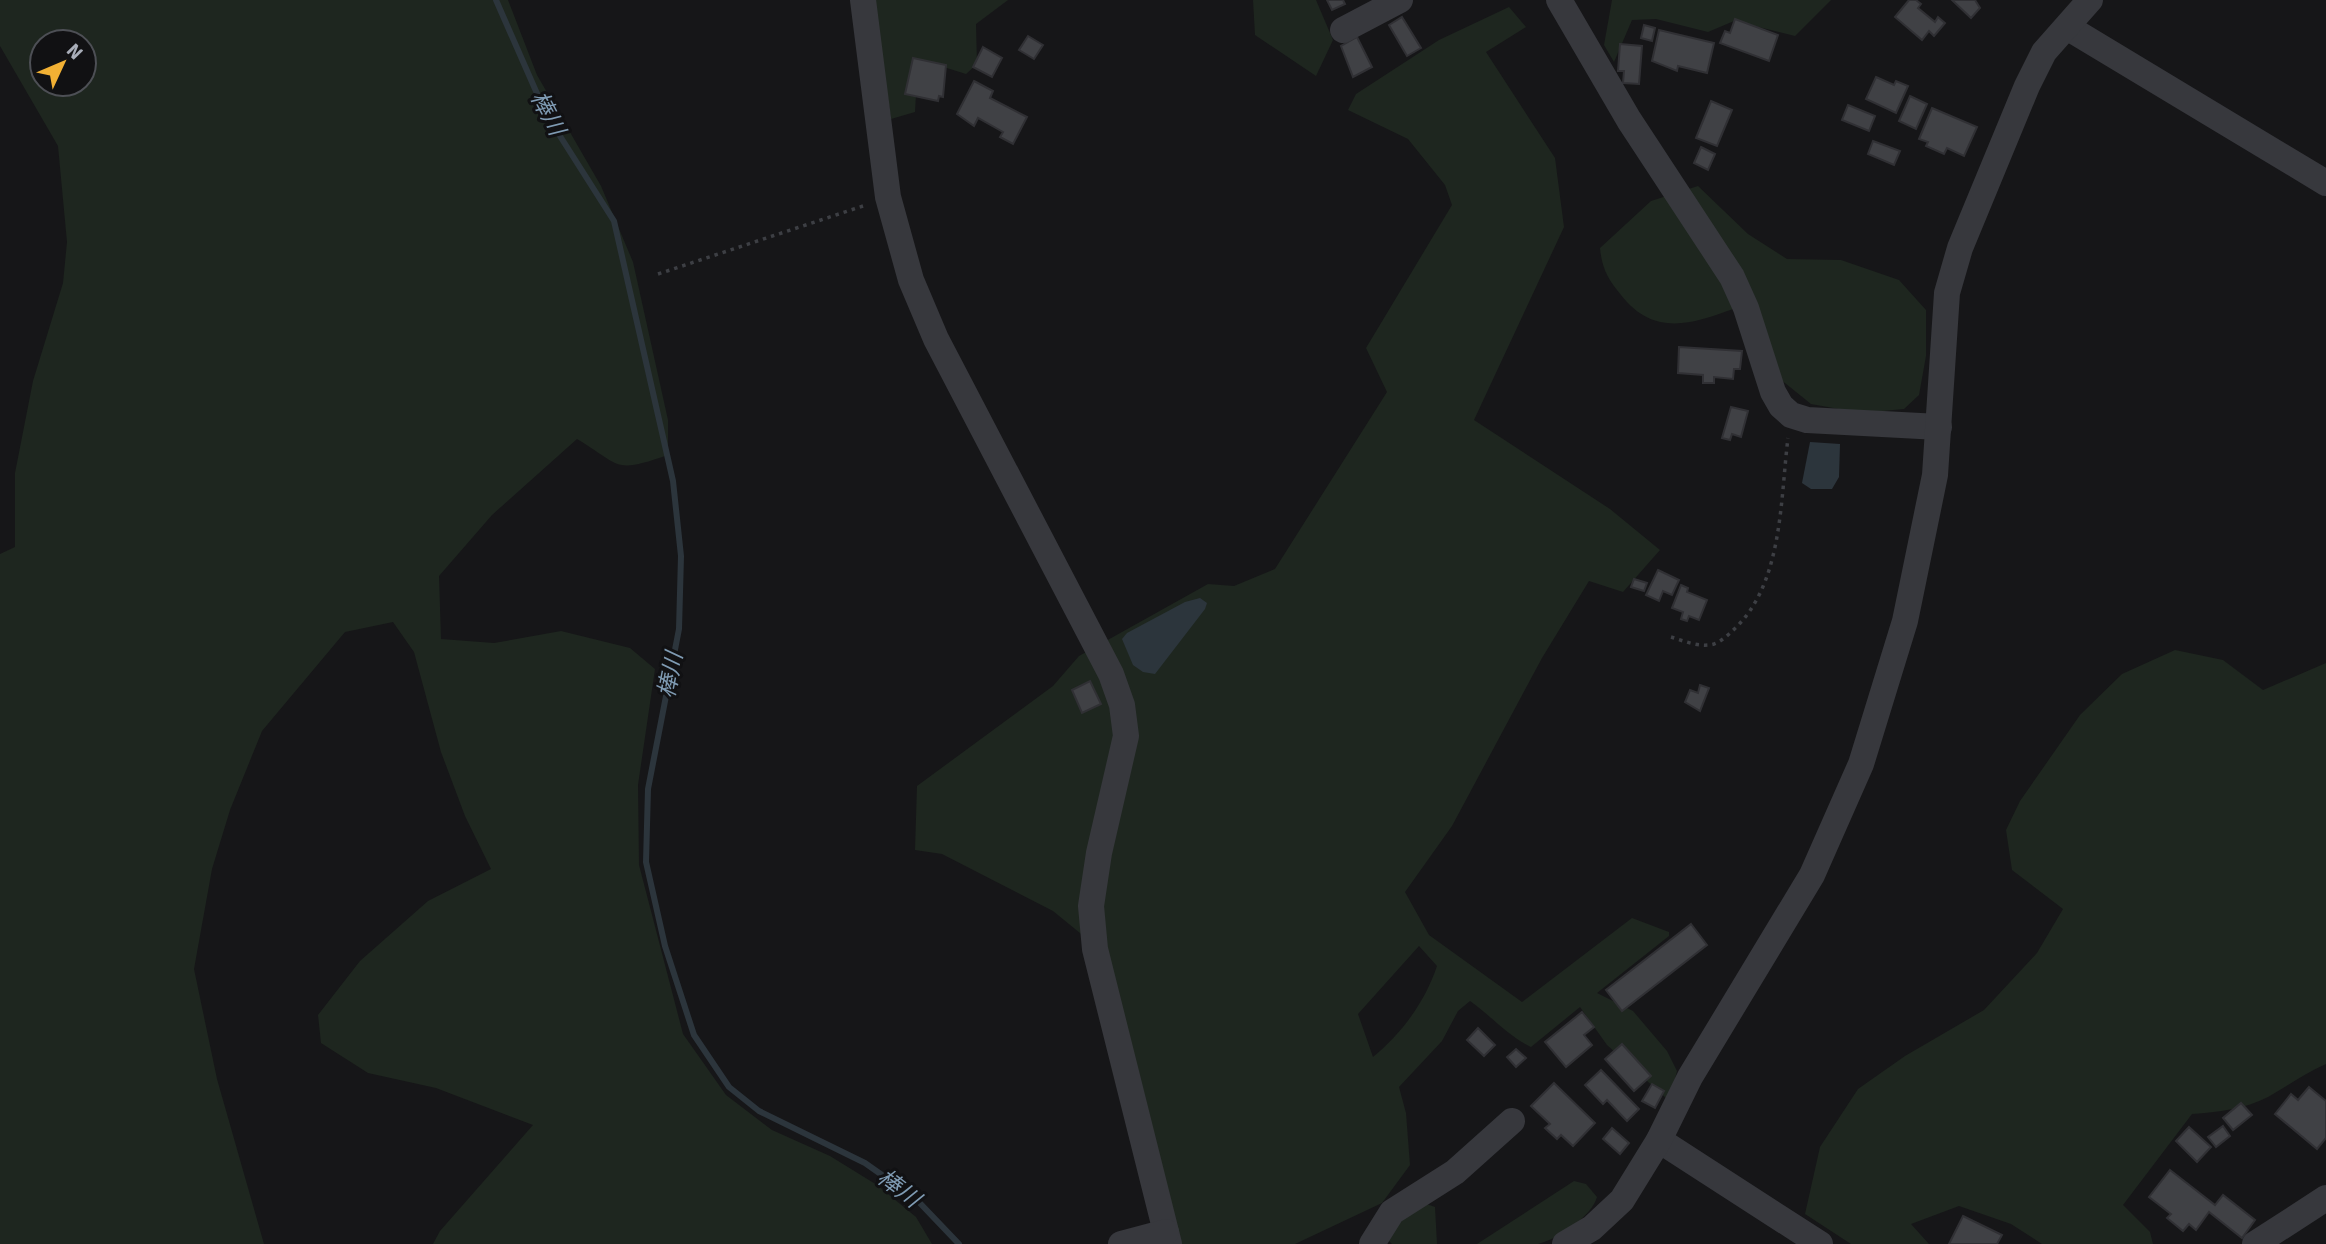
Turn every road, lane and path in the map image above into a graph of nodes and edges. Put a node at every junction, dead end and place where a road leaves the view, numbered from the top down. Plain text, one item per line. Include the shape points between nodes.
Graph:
1 (863, 0) edge
2 (1400, 0) edge
3 (2090, 0) edge
4 (1571, 7) edge
5 (2067, 27) junction
6 (1343, 30) dead end
7 (2326, 183) edge
8 (888, 197) junction
9 (658, 274) dead end
10 (1791, 415) junction
11 (1939, 427) junction
12 (1671, 637) dead end
13 (1512, 1121) dead end
14 (1659, 1140) junction
15 (2326, 1198) edge
16 (1167, 1238) edge
17 (1121, 1244) edge
18 (1372, 1244) edge
19 (1565, 1244) edge
20 (1820, 1244) edge
21 (2255, 1244) edge

1 - 8 street
2 - 6 street
3 - 5 street
4 - 10 street via 1629,120 1732,277 1773,392
5 - 7 street
5 - 11 street via 2045,52 2027,86 1960,248 1947,293
8 - 9 path
8 - 16 street via 911,280 936,339 1111,674 1122,705 1126,736 1091,906 1095,949
10 - 11 street via 1858,425
10 - 12 path via 1775,542 1755,607 1714,644
11 - 14 street via 1935,475 1905,621 1861,764 1812,875 1690,1077
13 - 18 street via 1455,1172 1392,1212
14 - 19 street via 1622,1200 1592,1228
14 - 20 street
15 - 21 street
16 - 17 street

